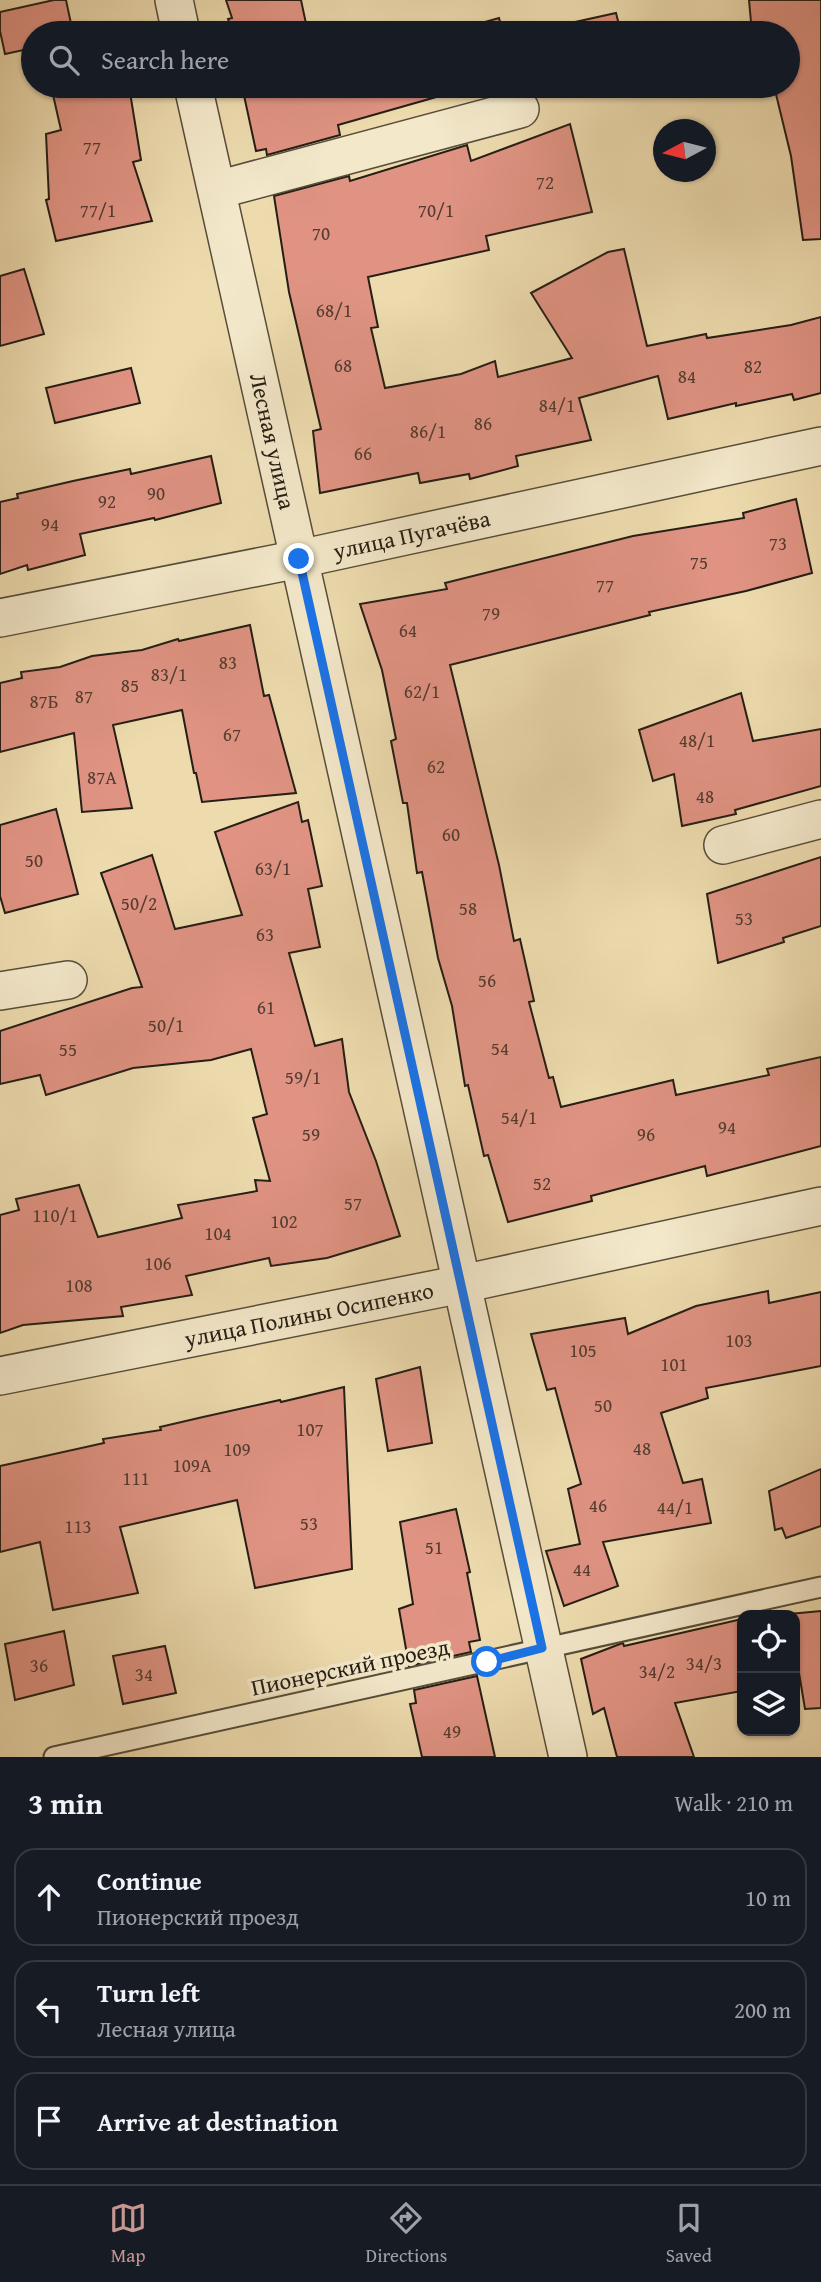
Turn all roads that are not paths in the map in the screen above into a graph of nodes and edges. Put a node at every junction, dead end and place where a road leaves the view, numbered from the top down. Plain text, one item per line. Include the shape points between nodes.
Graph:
1 (174, 0) edge
2 (178, 21) edge
3 (196, 98) edge
4 (520, 109) dead end
5 (217, 190) junction
6 (821, 446) edge
7 (299, 559) junction
8 (0, 618) edge
9 (821, 820) edge
10 (723, 845) dead end
11 (68, 980) dead end
12 (0, 991) edge
13 (821, 1206) edge
14 (462, 1284) junction
15 (0, 1376) edge
16 (821, 1587) edge
17 (542, 1648) junction
18 (54, 1757) edge
19 (568, 1757) edge

1 - 2 street
3 - 5 street, Лесная улица
4 - 5 street
5 - 7 street, Лесная улица
6 - 7 street, улица Пугачёва
7 - 8 street, улица Пугачёва
7 - 14 street, Лесная улица
9 - 10 street
11 - 12 street
13 - 14 street, улица Полины Осипенко
14 - 15 street, улица Полины Осипенко
14 - 17 street, Лесная улица
16 - 17 lane, Пионерский проезд
17 - 18 lane, Пионерский проезд
17 - 19 street, Лесная улица

